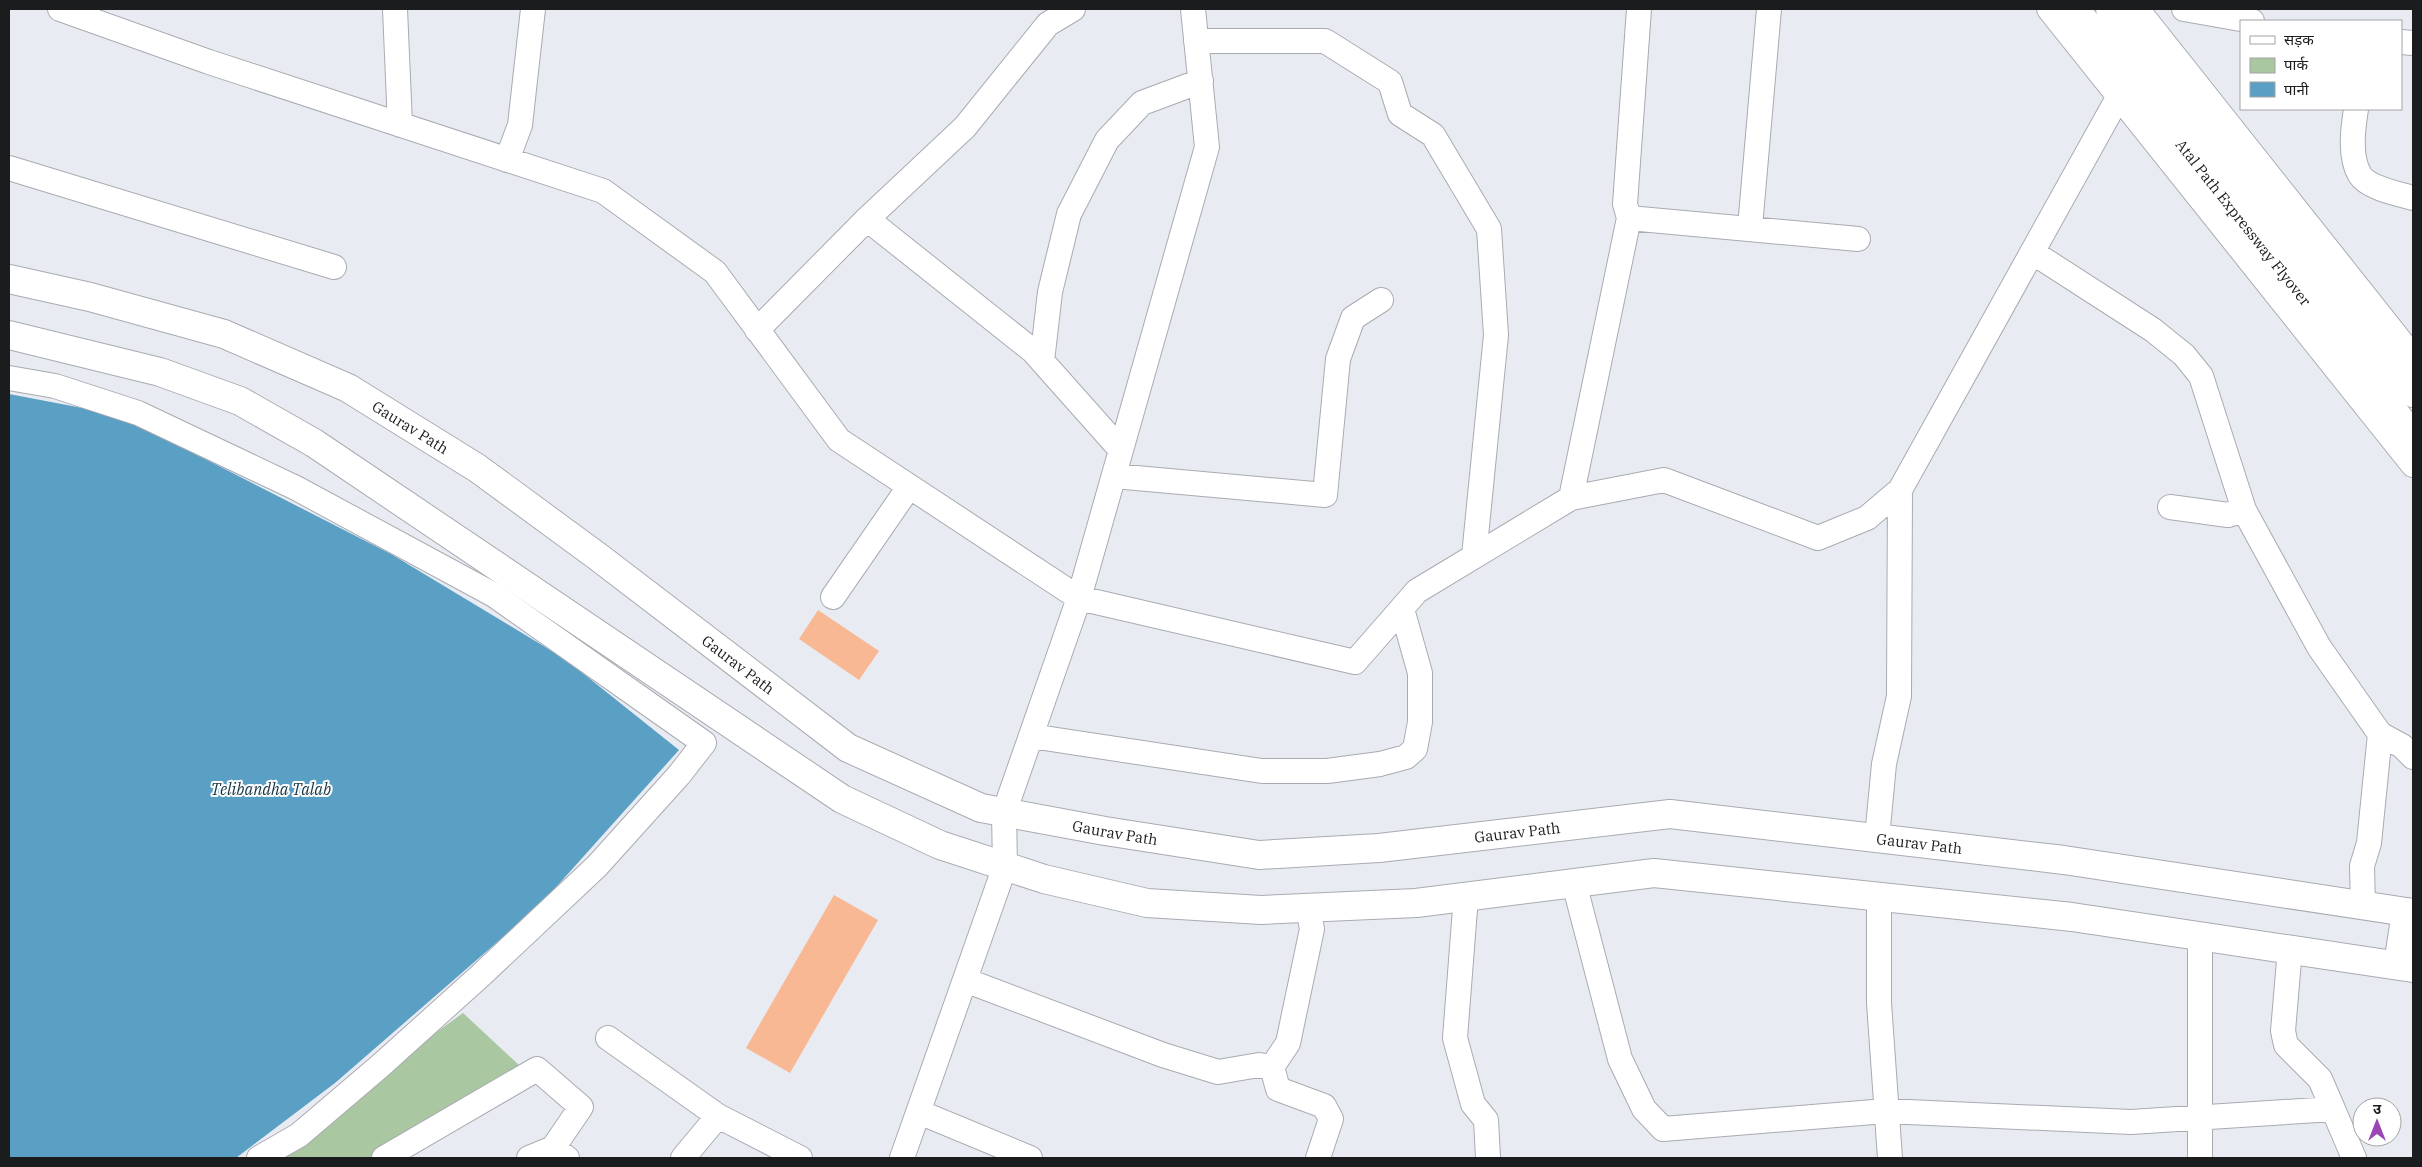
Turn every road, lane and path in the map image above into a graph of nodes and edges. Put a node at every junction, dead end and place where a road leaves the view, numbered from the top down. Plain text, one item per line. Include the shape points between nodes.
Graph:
1 (395, 9) edge
2 (533, 9) edge
3 (1073, 9) edge
4 (1193, 9) edge
5 (1639, 9) edge
6 (1769, 9) edge
7 (2049, 9) edge
8 (2075, 9) edge
9 (2110, 9) edge
10 (2138, 9) edge
11 (2184, 9) edge
12 (69, 10) edge
13 (2246, 20) edge
14 (1196, 41) junction
15 (1200, 81) junction
16 (2119, 96) junction
17 (2356, 110) edge
18 (400, 125) junction
19 (506, 160) junction
20 (9, 168) edge
21 (2413, 198) edge
22 (1629, 218) junction
23 (867, 219) junction
24 (1750, 228) junction
25 (1858, 239) dead end
26 (2032, 252) junction
27 (334, 267) dead end
28 (9, 279) edge
29 (1382, 300) dead end
30 (758, 330) junction
31 (9, 335) edge
32 (2413, 357) edge
33 (1042, 362) junction
34 (9, 378) edge
35 (2413, 393) edge
36 (2413, 436) edge
37 (1121, 450) junction
38 (2413, 465) edge
39 (1114, 476) junction
40 (909, 487) junction
41 (1900, 490) junction
42 (1570, 498) junction
43 (2170, 507) dead end
44 (2244, 510) junction
45 (1474, 556) junction
46 (833, 597) dead end
47 (1079, 598) junction
48 (1402, 609) junction
49 (2380, 734) junction
50 (1031, 736) junction
51 (2413, 757) edge
52 (1004, 813) junction
53 (1878, 838) junction
54 (1005, 866) junction
55 (1574, 882) junction
56 (1466, 896) junction
57 (1879, 896) junction
58 (2363, 906) junction
59 (1308, 907) junction
60 (2410, 913) edge
61 (2200, 935) junction
62 (2290, 949) junction
63 (2406, 966) edge
64 (965, 980) junction
65 (608, 1038) dead end
66 (1272, 1067) junction
67 (2333, 1109) junction
68 (1886, 1110) junction
69 (919, 1112) junction
70 (718, 1116) junction
71 (2201, 1117) junction
72 (560, 1153) edge
73 (259, 1158) edge
74 (384, 1158) edge
75 (529, 1158) edge
76 (683, 1158) edge
77 (800, 1158) edge
78 (902, 1158) edge
79 (1030, 1158) edge
80 (1318, 1158) edge
81 (1488, 1158) edge
82 (1890, 1158) edge
83 (2200, 1158) edge
84 (2354, 1158) edge

1 - 18 street
2 - 19 street via 520,125
3 - 23 street via 1048,24 965,127
4 - 14 street
5 - 22 street via 1625,204
6 - 24 street
7 - 16 street
8 - 36 main road, Atal Path Expressway Flyover
9 - 35 main road, Atal Path Expressway Flyover
10 - 32 street
11 - 13 street
12 - 18 street via 209,62
14 - 15 street
14 - 45 street via 1325,41 1390,82 1400,114 1433,135 1489,229 1496,335
15 - 33 street via 1142,103 1107,140 1069,214 1050,292
15 - 37 street via 1207,147
16 - 26 street
16 - 38 street
17 - 21 street via 2354,162 2360,176 2384,190
18 - 19 street
19 - 30 street via 603,191 715,272
20 - 27 street
22 - 24 street
22 - 42 street
23 - 30 street
23 - 33 street via 1033,351
24 - 25 street
26 - 41 street
26 - 44 street via 2153,330 2184,354 2201,376
28 - 52 main road, Gaurav Path via 90,297 224,334 348,388 477,468 848,748 981,808
29 - 39 street via 1353,318 1338,360 1325,495
30 - 40 street via 838,440
31 - 54 main road via 160,372 240,401 314,443 842,799 940,845
33 - 37 street
34 - 73 street via 54,386 138,413 296,488 494,595 704,743 597,866 480,976 299,1135
37 - 39 street
39 - 47 street
40 - 46 street
40 - 47 street
41 - 42 street via 1867,518 1818,538 1664,480
41 - 53 street via 1899,696 1884,764
42 - 45 street
43 - 44 street via 2228,515
44 - 49 street via 2319,647
45 - 48 street via 1417,592
47 - 48 street via 1355,662
47 - 50 street
48 - 50 street via 1420,673 1420,722 1415,749 1406,758 1327,771 1262,771
49 - 51 street via 2402,746
49 - 58 street via 2369,843 2362,866
50 - 52 street
52 - 53 main road, Gaurav Path via 1259,855 1379,848 1670,814
52 - 54 street
53 - 58 main road, Gaurav Path via 2064,860
54 - 59 main road via 1044,879 1147,903 1260,910
54 - 64 street
55 - 56 main road
55 - 57 main road via 1654,873
55 - 68 street via 1620,1059 1644,1109 1663,1129
56 - 59 main road via 1416,903
56 - 81 street via 1454,1038 1473,1104 1486,1120
57 - 61 main road via 2072,916
57 - 68 street via 1879,1003
58 - 60 main road, Gaurav Path
59 - 66 street via 1312,929 1288,1043
60 - 63 main road
61 - 62 main road
61 - 71 street
62 - 63 main road
62 - 67 street via 2283,1031 2286,1045 2320,1079
64 - 66 street via 1163,1055 1218,1072 1259,1065
64 - 69 street
65 - 70 street
66 - 80 street via 1278,1089 1324,1106 1331,1119
67 - 71 street
67 - 84 street
68 - 71 street via 2131,1122
68 - 82 street
69 - 78 street
69 - 79 street
70 - 76 street
70 - 77 street
71 - 83 street
72 - 74 street via 581,1107 538,1069
72 - 75 street

